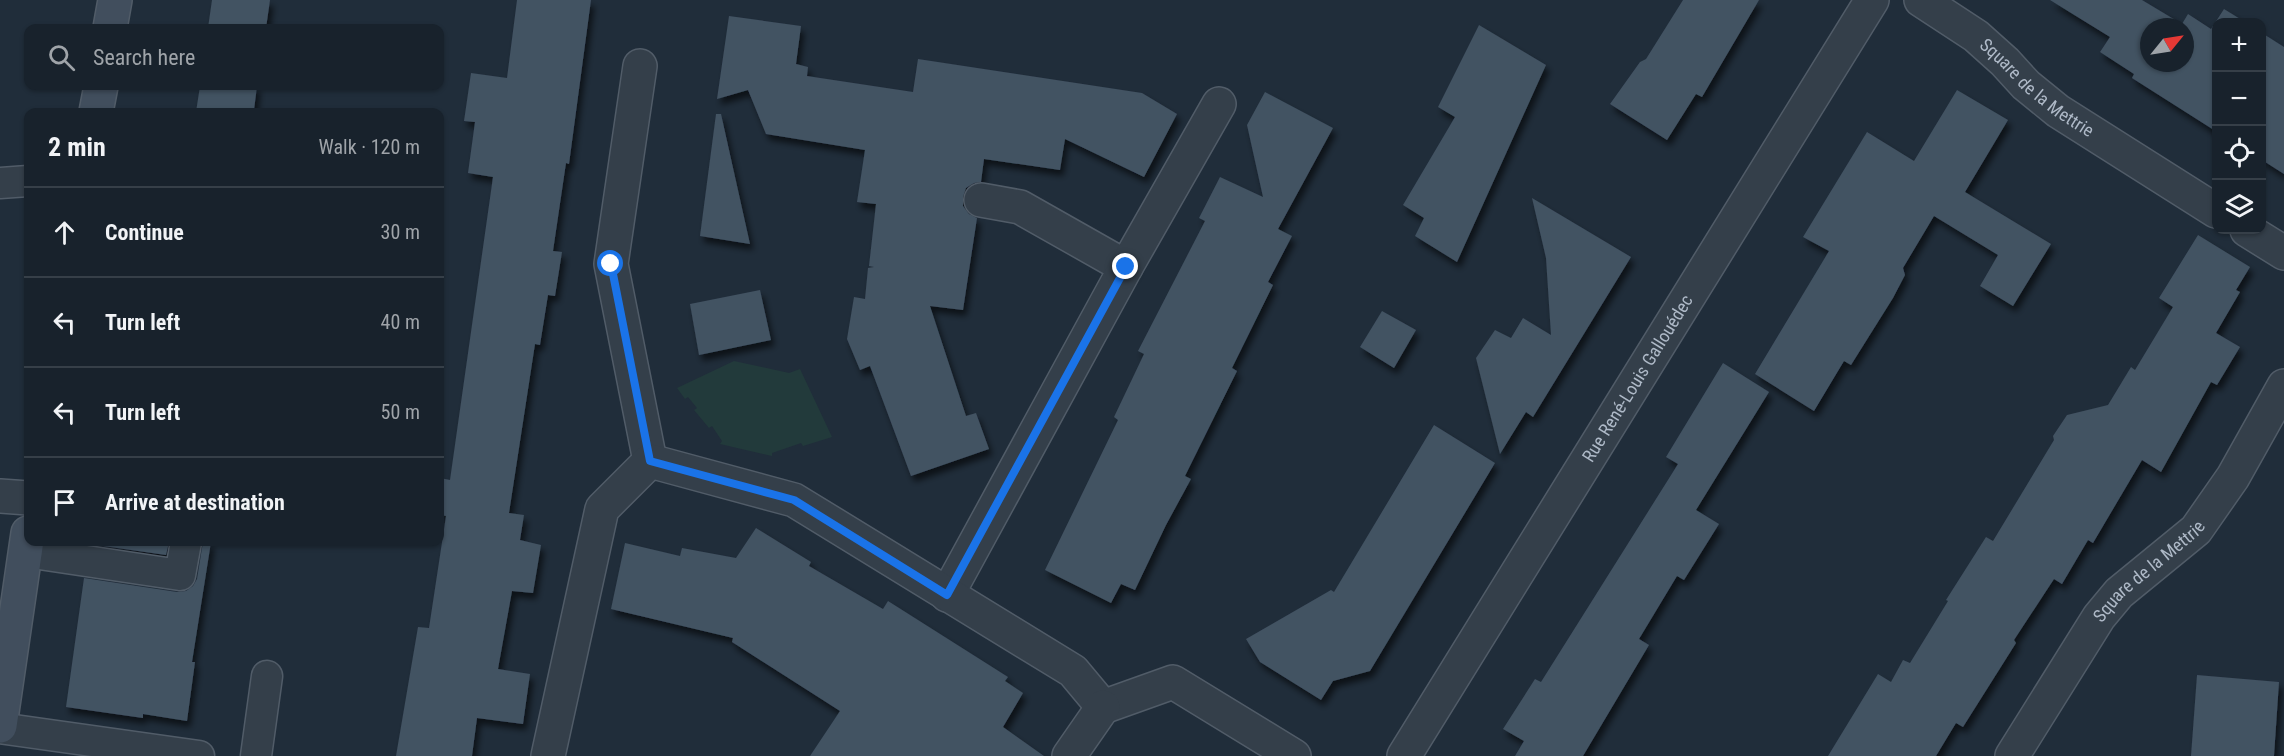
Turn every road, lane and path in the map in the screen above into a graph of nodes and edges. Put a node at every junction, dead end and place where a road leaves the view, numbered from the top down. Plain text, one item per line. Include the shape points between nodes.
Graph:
1 (115, 0) edge
2 (1872, 0) edge
3 (1921, 0) edge
4 (111, 24) edge
5 (640, 66) dead end
6 (100, 90) edge
7 (1219, 104) dead end
8 (97, 108) edge
9 (24, 181) edge
10 (0, 183) edge
11 (981, 200) dead end
12 (2212, 208) edge
13 (2253, 234) edge
14 (2284, 253) edge
15 (1126, 267) junction
16 (2284, 386) edge
17 (650, 461) junction
18 (0, 496) edge
19 (24, 498) edge
20 (27, 546) edge
21 (41, 546) edge
22 (185, 546) edge
23 (947, 595) junction
24 (267, 676) dead end
25 (1103, 707) junction
26 (0, 727) edge
27 (199, 756) edge
28 (256, 756) edge
29 (548, 756) edge
30 (1069, 756) edge
31 (1294, 756) edge
32 (1404, 756) edge
33 (2012, 756) edge

1 - 4 street
2 - 32 street, Rue René-Louis Gallouédec
3 - 12 street, Square de la Mettrie via 1976,36 2058,111
5 - 17 street via 611,264
6 - 8 street
7 - 15 street
9 - 10 lane
11 - 15 street via 1020,207
13 - 14 street
15 - 23 street
16 - 33 street, Square de la Mettrie via 2233,477 2196,530 2119,593 2099,617
17 - 23 street via 794,500
17 - 29 street via 602,509
18 - 19 street
20 - 26 street
21 - 22 lane via 180,575
23 - 25 street via 1073,671
24 - 28 lane
25 - 30 street
25 - 31 street via 1173,682
26 - 27 lane

